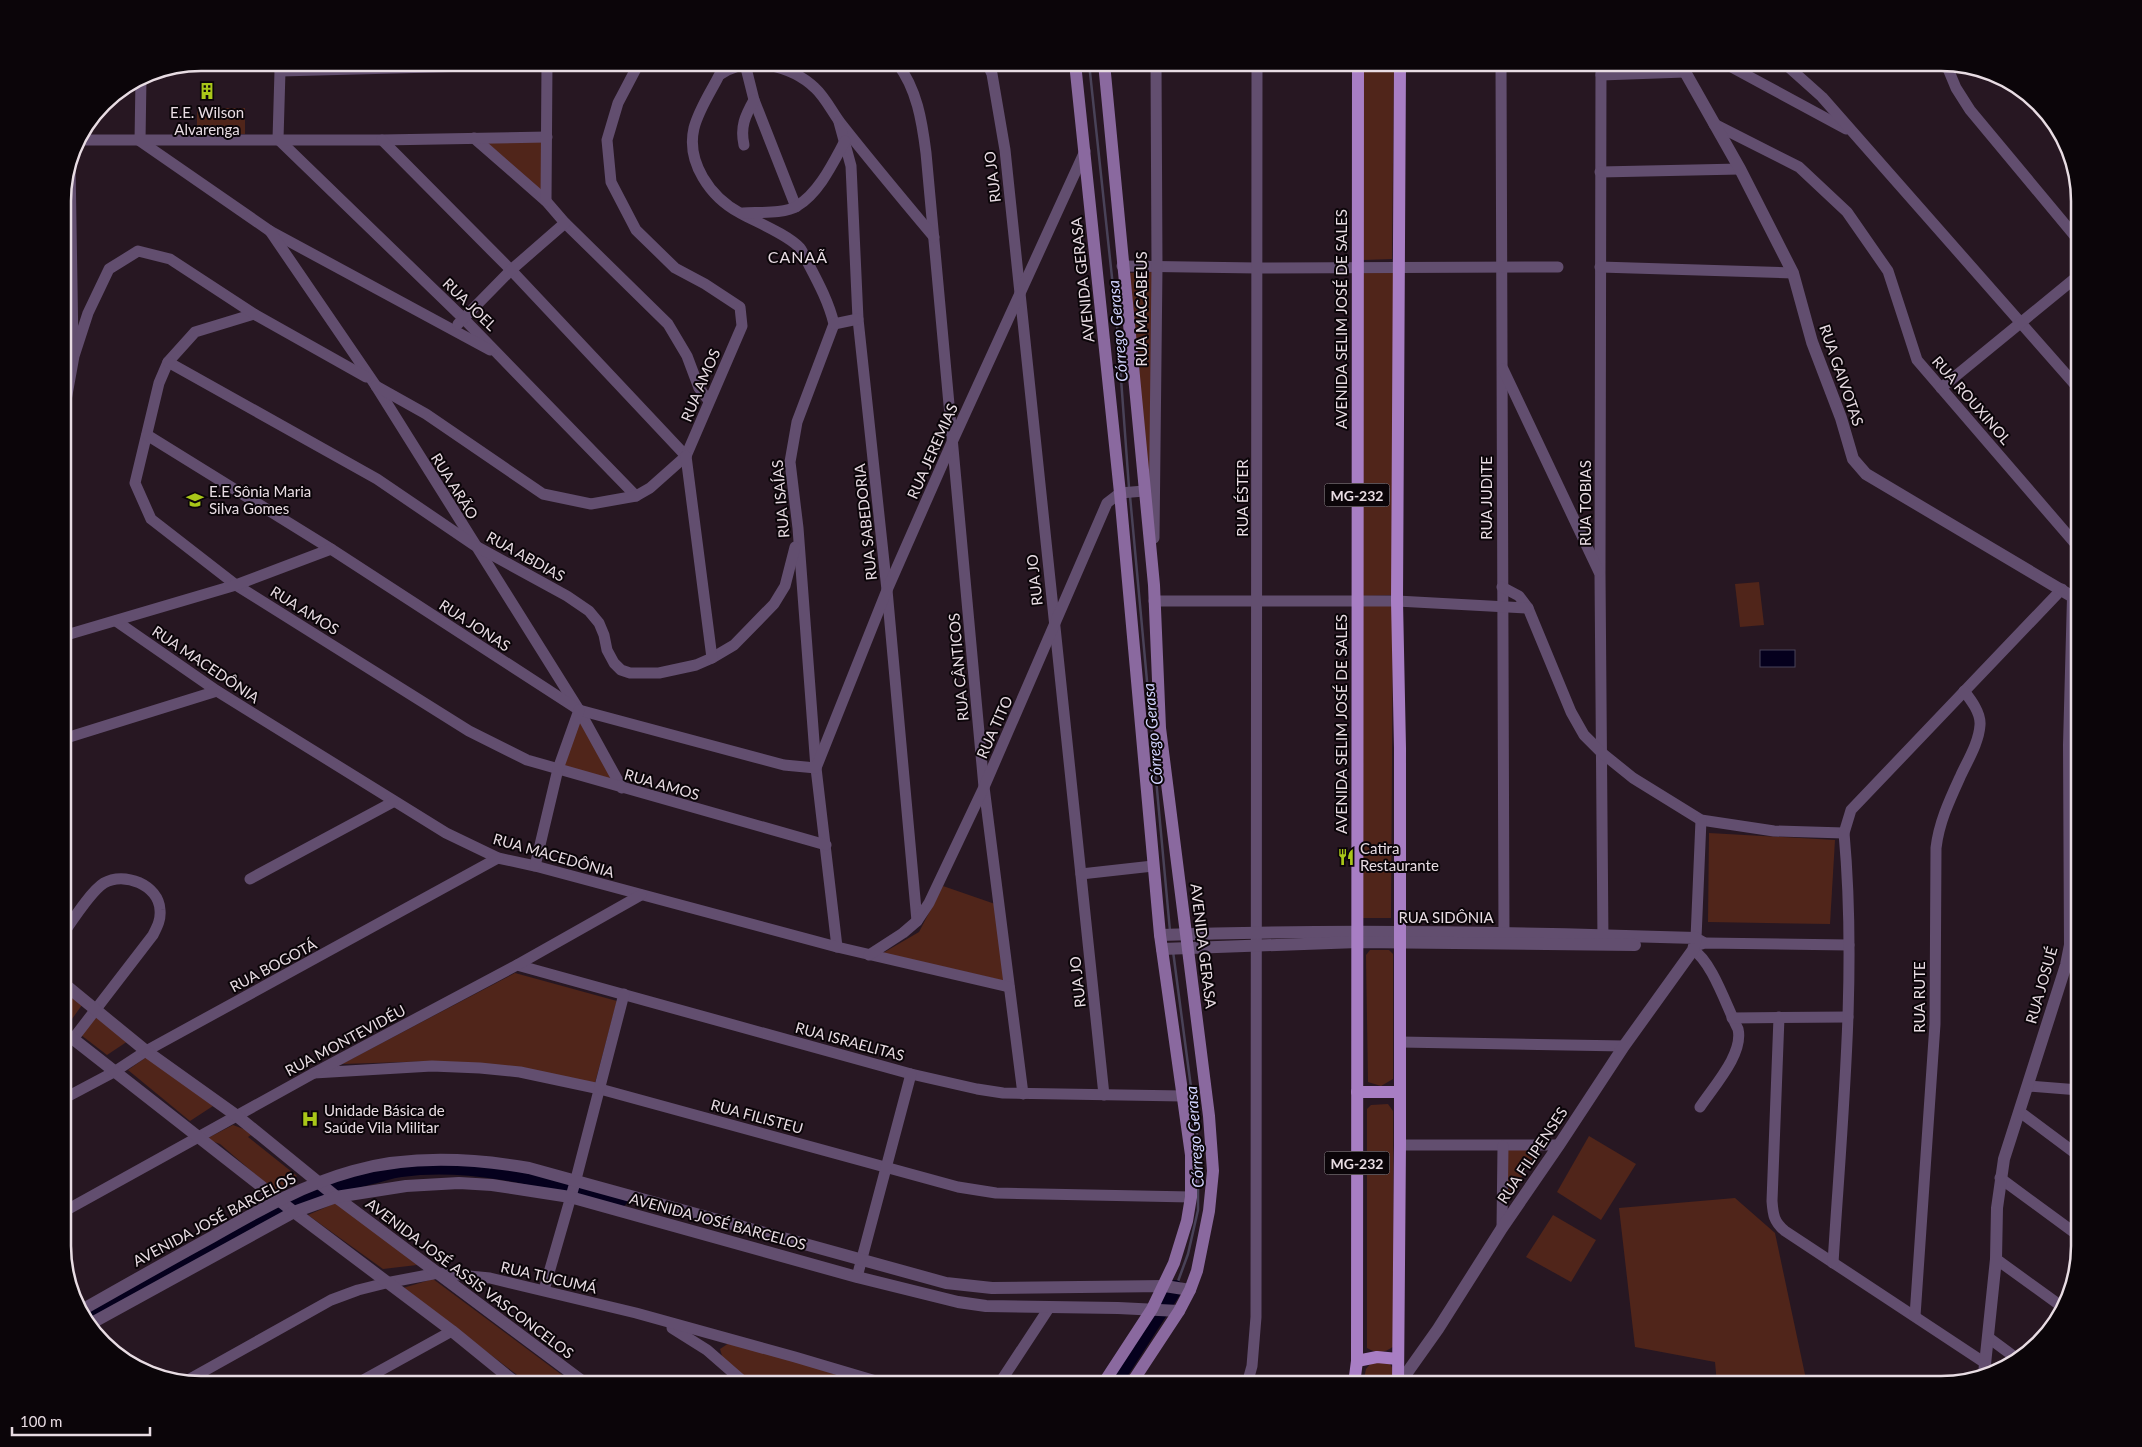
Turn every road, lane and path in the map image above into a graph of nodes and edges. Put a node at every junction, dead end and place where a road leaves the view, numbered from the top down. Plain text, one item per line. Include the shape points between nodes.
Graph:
1 (1076, 71) edge
2 (1105, 71) edge
3 (1156, 71) edge
4 (1257, 71) edge
5 (1358, 71) edge
6 (1400, 71) edge
7 (1501, 71) edge
8 (1601, 71) edge
9 (1640, 71) edge
10 (1685, 71) edge
11 (1741, 71) edge
12 (1794, 71) edge
13 (279, 72) edge
14 (547, 72) edge
15 (634, 72) edge
16 (724, 72) edge
17 (747, 72) edge
18 (790, 72) edge
19 (904, 72) edge
20 (991, 72) edge
21 (1949, 72) edge
22 (721, 74) joint
23 (1601, 75) junction
24 (141, 87) edge
25 (754, 100) junction
26 (839, 122) junction
27 (1714, 124) junction
28 (1854, 133) junction
29 (547, 137) junction
30 (474, 138) junction
31 (278, 139) junction
32 (87, 140) edge
33 (382, 140) junction
34 (140, 141) junction
35 (845, 141) junction
36 (744, 145) dead end
37 (1085, 150) junction
38 (1740, 169) junction
39 (1600, 172) junction
40 (546, 201) junction
41 (796, 207) junction
42 (739, 213) junction
43 (565, 223) junction
44 (2071, 230) edge
45 (270, 231) junction
46 (934, 238) junction
47 (72, 260) edge
48 (1122, 266) junction
49 (1501, 266) junction
50 (1157, 267) junction
51 (1358, 267) junction
52 (1399, 267) junction
53 (1558, 267) dead end
54 (1600, 267) junction
55 (1257, 268) junction
56 (511, 270) junction
57 (1793, 273) junction
58 (2071, 281) edge
59 (1021, 294) junction
60 (254, 314) junction
61 (463, 318) junction
62 (858, 319) junction
63 (2022, 321) junction
64 (834, 324) junction
65 (453, 331) junction
66 (74, 356) junction
67 (501, 356) junction
68 (168, 362) junction
69 (1501, 365) junction
70 (72, 367) edge
71 (2071, 378) edge
72 (373, 382) junction
73 (1941, 388) junction
74 (709, 401) junction
75 (147, 435) junction
76 (952, 440) junction
77 (686, 456) junction
78 (1142, 492) junction
79 (1122, 493) junction
80 (636, 496) junction
81 (798, 528) junction
82 (2071, 538) edge
83 (474, 545) junction
84 (332, 549) junction
85 (1600, 574) junction
86 (236, 584) junction
87 (1154, 585) junction
88 (1502, 587) junction
89 (888, 590) junction
90 (2071, 596) edge
91 (1257, 600) junction
92 (1357, 601) junction
93 (1397, 601) junction
94 (2071, 601) edge
95 (1154, 602) junction
96 (1502, 606) junction
97 (1528, 608) junction
98 (116, 621) junction
99 (1054, 628) junction
100 (72, 633) edge
101 (712, 658) junction
102 (217, 691) junction
103 (1964, 691) junction
104 (2071, 696) edge
105 (579, 710) junction
106 (72, 736) edge
107 (1602, 753) junction
108 (816, 768) junction
109 (558, 769) junction
110 (984, 787) junction
111 (622, 788) junction
112 (393, 802) junction
113 (2071, 806) edge
114 (1700, 820) junction
115 (1844, 833) junction
116 (826, 845) junction
117 (498, 858) junction
118 (535, 866) junction
119 (1153, 866) junction
120 (1080, 874) junction
121 (250, 878) dead end
122 (641, 895) junction
123 (917, 921) junction
124 (72, 922) edge
125 (1173, 934) junction
126 (1358, 937) junction
127 (1399, 938) junction
128 (1504, 938) junction
129 (1257, 939) junction
130 (1603, 940) junction
131 (2071, 943) edge
132 (1697, 944) junction
133 (1849, 945) junction
134 (837, 947) junction
135 (1185, 947) junction
136 (1165, 949) junction
137 (869, 955) junction
138 (517, 965) junction
139 (1009, 986) junction
140 (72, 990) edge
141 (624, 994) junction
142 (95, 1009) junction
143 (1848, 1017) junction
144 (1732, 1018) junction
145 (1779, 1018) junction
146 (72, 1031) edge
147 (72, 1038) edge
148 (1400, 1042) junction
149 (1624, 1046) junction
150 (146, 1051) junction
151 (114, 1072) junction
152 (314, 1073) junction
153 (911, 1074) junction
154 (2028, 1086) junction
155 (600, 1089) junction
156 (2071, 1089) edge
157 (1357, 1092) junction
158 (1400, 1092) junction
159 (72, 1094) edge
160 (1023, 1094) junction
161 (1104, 1095) junction
162 (1183, 1096) junction
163 (1700, 1107) dead end
164 (2020, 1112) junction
165 (236, 1116) junction
166 (198, 1138) junction
167 (1400, 1144) junction
168 (1559, 1145) junction
169 (1503, 1146) junction
170 (2071, 1149) edge
171 (887, 1168) junction
172 (2000, 1178) junction
173 (327, 1189) junction
174 (573, 1189) junction
175 (1191, 1197) junction
176 (72, 1207) edge
177 (287, 1207) junction
178 (1502, 1228) junction
179 (2071, 1229) edge
180 (1996, 1258) junction
181 (1833, 1263) junction
182 (860, 1268) junction
183 (438, 1274) junction
184 (386, 1283) junction
185 (1175, 1288) junction
186 (544, 1290) junction
187 (2057, 1303) edge
188 (87, 1307) edge
189 (1049, 1308) junction
190 (1163, 1309) junction
191 (1915, 1316) junction
192 (95, 1321) edge
193 (661, 1321) junction
194 (452, 1331) junction
195 (717, 1337) junction
196 (1989, 1338) junction
197 (707, 1350) junction
198 (2012, 1355) edge
199 (1398, 1359) junction
200 (1357, 1362) junction
201 (1984, 1368) edge
202 (1985, 1368) edge
203 (196, 1376) edge
204 (370, 1376) edge
205 (507, 1376) edge
206 (575, 1376) edge
207 (737, 1376) edge
208 (859, 1376) edge
209 (1004, 1376) edge
210 (1109, 1376) edge
211 (1139, 1376) edge
212 (1249, 1376) edge
213 (1355, 1376) edge
214 (1399, 1376) edge
215 (1405, 1376) edge

1 - 37 main road, AVENIDA GERASA
2 - 48 main road, AVENIDA GERASA
3 - 50 street, RUA MACABEUS
4 - 55 street, RUA ÉSTER
5 - 51 main road, AVENIDA SELIM JOSÉ DE SALES / MG-232
6 - 52 main road, MG-232
7 - 49 street, RUA JUDITE
8 - 23 street, RUA TOBIAS
9 - 23 street
10 - 27 street, RUA GAIVOTAS
11 - 28 street
12 - 28 street
13 - 31 street
14 - 29 street
15 - 74 street, RUA AMOS via 618,103 607,140 611,182 636,230 675,268 740,307 742,326
16 - 22 street
17 - 25 street
18 - 26 street via 816,88
19 - 46 street via 921,116
20 - 59 street, RUA JO via 1005,150
21 - 44 street via 1970,110
22 - 42 street via 698,114 692,150 709,186
23 - 39 street, RUA TOBIAS
24 - 34 street
25 - 36 street via 744,119 741,133
25 - 41 street
26 - 35 street, RUA SABEDORIA
26 - 46 street
27 - 38 street, RUA GAIVOTAS
27 - 73 street, RUA ROUXINOL via 1799,167 1847,212 1888,272 1917,360
28 - 63 street
29 - 30 street
29 - 40 street
30 - 33 street
30 - 40 street
31 - 33 street
31 - 34 street
31 - 61 street, RUA JOEL
32 - 34 street
33 - 56 street
34 - 45 street
35 - 41 street via 820,185
35 - 62 street, RUA SABEDORIA via 851,166
37 - 59 street, RUA JEREMIAS
37 - 79 main road, AVENIDA GERASA
38 - 39 street
38 - 57 street, RUA GAIVOTAS
39 - 54 street, RUA TOBIAS
40 - 43 street
41 - 42 street
42 - 64 street via 800,248 822,290
43 - 56 street
43 - 74 street via 668,324 687,356 698,388
45 - 65 street
45 - 72 street, RUA ARÃO
46 - 76 street, RUA CÂNTICOS
47 - 66 street
48 - 50 street
48 - 78 main road, AVENIDA GERASA
49 - 52 street
49 - 53 street
49 - 69 street, RUA JUDITE
50 - 55 street
50 - 87 street, RUA MACABEUS
51 - 52 street
51 - 55 street
51 - 92 main road, AVENIDA SELIM JOSÉ DE SALES / MG-232
52 - 93 main road, MG-232
54 - 57 street
54 - 85 street, RUA TOBIAS
55 - 91 street, RUA ÉSTER
56 - 61 street
56 - 77 street
57 - 90 street, RUA GAIVOTAS via 1812,342 1853,459 1866,474
58 - 63 street
59 - 76 street, RUA JEREMIAS
59 - 99 street, RUA JO
60 - 66 street via 170,259 138,250 109,269 88,313
60 - 68 street, RUA AMOS via 195,332
60 - 72 street, RUA AMOS
61 - 65 street
61 - 67 street, RUA JOEL
62 - 64 street
62 - 89 street, RUA SABEDORIA
63 - 71 street
63 - 73 street
64 - 81 street, RUA ISAÍAS via 797,422 790,462
65 - 67 street
66 - 70 street
67 - 80 street, RUA JOEL
68 - 75 street, RUA AMOS via 159,383
68 - 83 street, RUA ABDIAS via 377,479
69 - 85 street
69 - 88 street, RUA JUDITE
72 - 80 street, RUA AMOS via 480,449 543,494 591,504
72 - 83 street, RUA ARÃO
73 - 82 street, RUA ROUXINOL
74 - 77 street, RUA AMOS
75 - 84 street, RUA JONAS
75 - 86 street, RUA AMOS via 135,483 151,519
76 - 89 street, RUA JEREMIAS
76 - 110 street, RUA CÂNTICOS
77 - 80 street, RUA AMOS
77 - 101 street
78 - 79 street
78 - 87 main road, AVENIDA GERASA
79 - 99 street, RUA TITO via 1107,503
79 - 119 main road, AVENIDA GERASA
81 - 101 street, RUA ABDIAS via 792,564 785,586 774,604 734,645
81 - 108 street, RUA ISAÍAS
83 - 101 street, RUA ABDIAS via 567,596 589,612 599,623 607,650 621,670 658,673
83 - 105 street, RUA ARÃO
84 - 86 street
84 - 105 street, RUA JONAS
85 - 107 street, RUA TOBIAS
86 - 98 street
86 - 109 street, RUA AMOS via 469,731 527,760
87 - 95 main road, AVENIDA GERASA
88 - 96 street, RUA JUDITE
88 - 97 street via 1519,596
89 - 108 street, RUA JEREMIAS
89 - 123 street, RUA SABEDORIA
91 - 92 street
91 - 95 street
91 - 129 street, RUA ÉSTER
92 - 93 street
92 - 126 main road, AVENIDA SELIM JOSÉ DE SALES / MG-232
93 - 96 street
93 - 127 main road, MG-232
94 - 103 street
95 - 125 main road, AVENIDA GERASA
96 - 97 street
96 - 128 street, RUA JUDITE
97 - 107 street via 1571,712 1584,735
98 - 100 street
98 - 102 street, RUA MACEDÔNIA
99 - 110 street, RUA TITO
99 - 120 street, RUA JO
102 - 106 street
102 - 112 street, RUA MACEDÔNIA
103 - 115 street via 1851,810
103 - 191 street, RUA RUTE via 1980,723 1978,738 1938,830 1936,848 1935,1024
104 - 113 street, RUA JOSUÉ
105 - 108 street, RUA JONAS via 784,765
105 - 109 street
105 - 111 street, RUA ARÃO
107 - 114 street via 1634,778
107 - 130 street, RUA TOBIAS
108 - 116 street, RUA ISAÍAS
109 - 111 street, RUA AMOS
109 - 118 street
110 - 123 street, RUA TITO
110 - 139 street, RUA CÂNTICOS
111 - 116 street, RUA AMOS
112 - 117 street, RUA MACEDÔNIA
112 - 121 street
114 - 115 street via 1774,831
114 - 132 street
115 - 133 street
116 - 134 street, RUA ISAÍAS
117 - 118 street, RUA MACEDÔNIA
117 - 150 street, RUA BOGOTÁ
118 - 122 street, RUA MACEDÔNIA
119 - 120 street
119 - 125 main road, AVENIDA GERASA
120 - 161 street, RUA JO
122 - 134 street, RUA MACEDÔNIA
122 - 138 street, RUA MONTEVIDÉU
123 - 137 street, RUA TITO via 903,934
124 - 142 street via 102,884 116,878 143,884 155,896 160,908 160,922 153,935
125 - 129 street, RUA SIDÔNIA
125 - 135 main road, AVENIDA GERASA
125 - 136 main road, AVENIDA GERASA
126 - 127 street, RUA SIDÔNIA
126 - 129 street, RUA SIDÔNIA
126 - 157 main road, AVENIDA SELIM JOSÉ DE SALES / MG-232
127 - 128 street, RUA SIDÔNIA
127 - 148 main road, MG-232
128 - 130 street, RUA SIDÔNIA
129 - 135 street, RUA SIDÔNIA
129 - 212 street, RUA ÉSTER via 1256,1317
130 - 132 street, RUA SIDÔNIA
131 - 154 street, RUA JOSUÉ
132 - 133 street, RUA SIDÔNIA
132 - 144 street
132 - 149 street, RUA FILIPENSES
133 - 143 street
134 - 137 street, RUA MACEDÔNIA
135 - 136 street, RUA SIDÔNIA
135 - 185 main road, AVENIDA GERASA via 1210,1124 1213,1171 1210,1212 1197,1271
136 - 162 main road, AVENIDA GERASA
137 - 139 street, RUA MACEDÔNIA
138 - 141 street, RUA ISRAELITAS
138 - 152 street, RUA MONTEVIDÉU
139 - 160 street, RUA CÂNTICOS
140 - 142 street, AVENIDA JOSÉ ASSIS VASCONCELOS
141 - 153 street, RUA ISRAELITAS
141 - 155 street
142 - 146 street
142 - 150 street, AVENIDA JOSÉ ASSIS VASCONCELOS
143 - 145 street
143 - 181 street
144 - 145 street
144 - 163 street via 1740,1037 1736,1053
145 - 181 street via 1773,1216 1778,1226
147 - 151 street
148 - 149 street
148 - 158 main road, MG-232
149 - 168 street, RUA FILIPENSES
150 - 151 street, RUA BOGOTÁ
150 - 165 street, AVENIDA JOSÉ ASSIS VASCONCELOS
151 - 159 street, RUA BOGOTÁ
151 - 166 street
152 - 155 street, RUA FILISTEU via 432,1066 480,1068 520,1072
152 - 165 street, RUA MONTEVIDÉU
153 - 160 street, RUA ISRAELITAS via 977,1089
153 - 171 street
154 - 156 street
154 - 164 street, RUA JOSUÉ
155 - 171 street, RUA FILISTEU
155 - 174 street
157 - 158 main road
157 - 200 main road, AVENIDA SELIM JOSÉ DE SALES / MG-232
158 - 167 main road, MG-232
160 - 161 street, RUA ISRAELITAS
161 - 162 street, RUA ISRAELITAS
162 - 175 main road, AVENIDA GERASA via 1191,1156
164 - 170 street
164 - 172 street, RUA JOSUÉ
165 - 166 street, RUA MONTEVIDÉU
165 - 173 street, AVENIDA JOSÉ ASSIS VASCONCELOS
166 - 176 street, RUA MONTEVIDÉU
166 - 177 street
167 - 169 street
167 - 199 main road, MG-232
168 - 169 street
168 - 178 street, RUA FILIPENSES
169 - 178 street
171 - 175 street, RUA FILISTEU via 958,1187 996,1193
171 - 182 street
172 - 179 street
172 - 180 street, RUA JOSUÉ
173 - 174 street, AVENIDA JOSÉ BARCELOS via 459,1182
173 - 174 street, AVENIDA JOSÉ BARCELOS via 353,1171 379,1165 469,1159 501,1163
173 - 177 street, AVENIDA JOSÉ BARCELOS
173 - 177 street, AVENIDA JOSÉ BARCELOS
173 - 183 street, AVENIDA JOSÉ ASSIS VASCONCELOS
174 - 182 street, AVENIDA JOSÉ BARCELOS
174 - 182 street, AVENIDA JOSÉ BARCELOS
174 - 186 street
175 - 185 main road, AVENIDA GERASA via 1174,1263
177 - 184 street
177 - 188 street, AVENIDA JOSÉ BARCELOS
177 - 192 street, AVENIDA JOSÉ BARCELOS
178 - 215 street, RUA FILIPENSES
180 - 187 street
180 - 196 street, RUA JOSUÉ
181 - 191 street
182 - 185 street, AVENIDA JOSÉ BARCELOS via 992,1288
182 - 189 street, AVENIDA JOSÉ BARCELOS via 958,1302
183 - 184 street, RUA TUCUMÁ
183 - 186 street, RUA TUCUMÁ via 490,1278
183 - 206 street, AVENIDA JOSÉ ASSIS VASCONCELOS
184 - 194 street
184 - 203 street, RUA TUCUMÁ via 331,1300
185 - 190 main road, AVENIDA GERASA
185 - 190 main road
186 - 193 street, RUA TUCUMÁ
189 - 190 street, AVENIDA JOSÉ BARCELOS
189 - 209 street
190 - 210 main road, AVENIDA GERASA
190 - 211 main road, AVENIDA GERASA
191 - 201 street
193 - 195 street, RUA TUCUMÁ
193 - 197 street
194 - 204 street
194 - 205 street
195 - 197 street
195 - 208 street, RUA TUCUMÁ
196 - 198 street
196 - 202 street, RUA JOSUÉ
197 - 207 street
199 - 200 main road via 1378,1357
199 - 214 main road, MG-232
200 - 213 main road, AVENIDA SELIM JOSÉ DE SALES / MG-232

